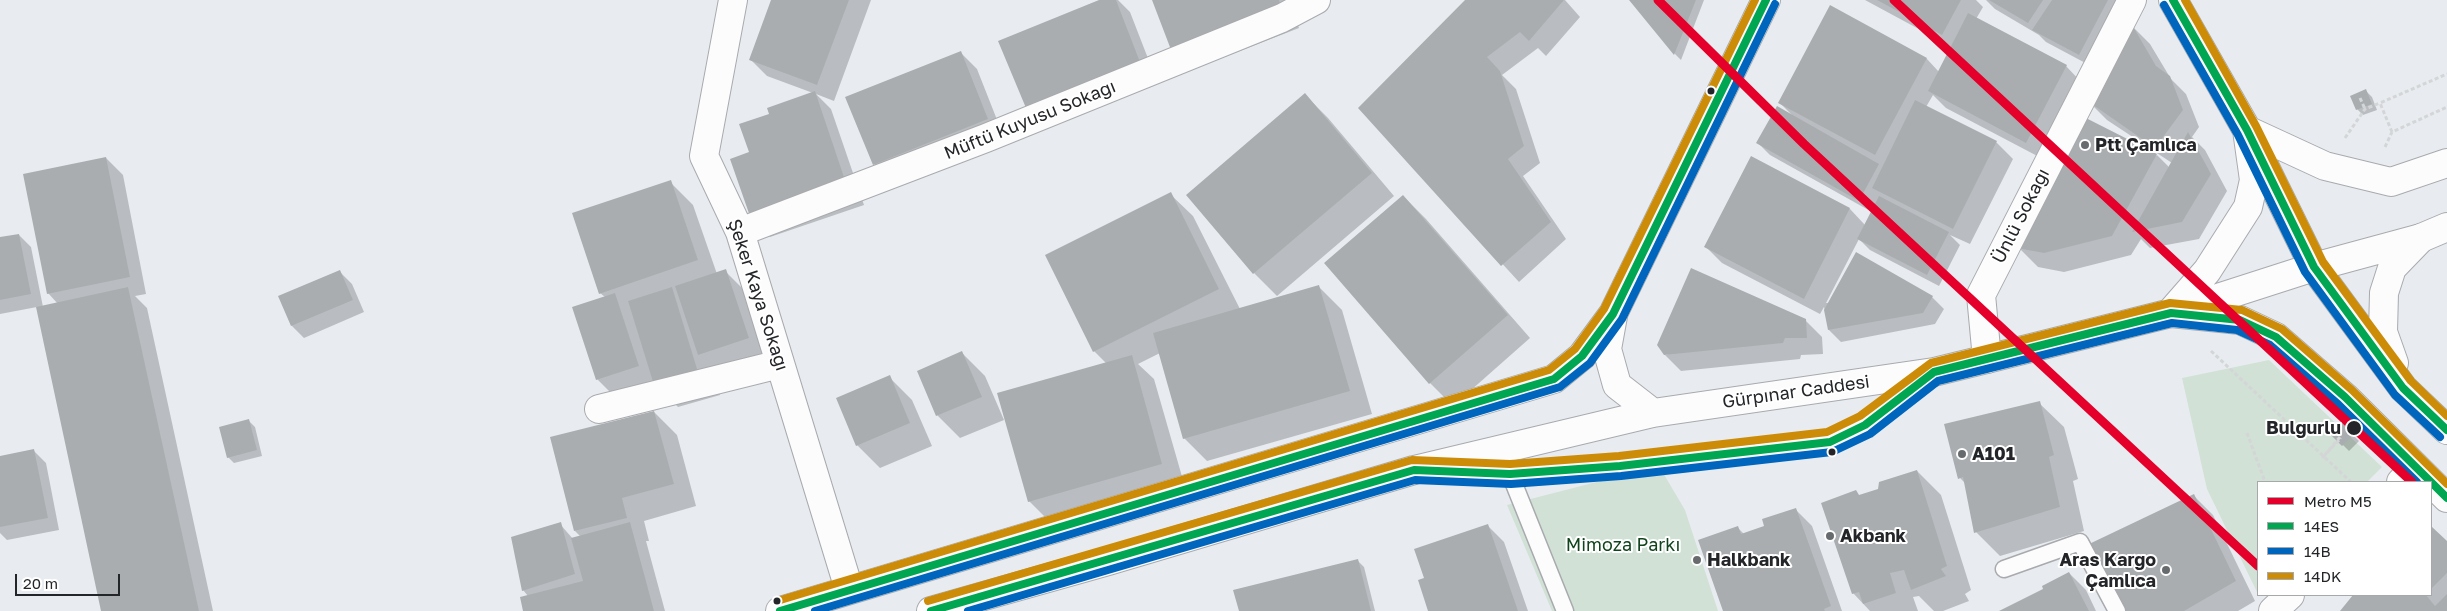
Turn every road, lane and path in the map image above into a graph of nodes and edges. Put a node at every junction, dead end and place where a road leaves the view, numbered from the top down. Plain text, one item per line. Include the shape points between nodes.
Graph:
1 (733, 0) edge
2 (1316, 0) edge
3 (1766, 0) edge
4 (2132, 0) edge
5 (2173, 0) edge
6 (2447, 74) edge
7 (2360, 98) dead end
8 (2380, 103) junction
9 (2447, 106) edge
10 (2365, 109) junction
11 (2247, 130) junction
12 (2392, 132) junction
13 (2388, 141) dead end
14 (2447, 163) edge
15 (2325, 166) junction
16 (740, 232) junction
17 (2440, 232) edge
18 (2314, 267) junction
19 (2171, 312) junction
20 (1613, 314) junction
21 (2207, 347) dead end
22 (1987, 360) junction
23 (780, 364) junction
24 (1934, 372) junction
25 (2403, 388) junction
26 (599, 409) dead end
27 (1653, 413) junction
28 (2447, 430) edge
29 (2247, 433) dead end
30 (1414, 470) junction
31 (1510, 474) junction
32 (2408, 475) edge
33 (2265, 481) edge
34 (2350, 481) edge
35 (2432, 489) edge
36 (2447, 498) edge
37 (2004, 570) dead end
38 (849, 589) junction
39 (2289, 596) edge
40 (780, 611) edge
41 (931, 611) edge
42 (1565, 611) edge
43 (2117, 611) edge
44 (2273, 611) edge

1 - 16 main road, Şeker Kaya Sokağı via 704,156
2 - 16 main road, Müftü Kuyusu Sokağı via 1282,18 986,138
3 - 20 main road
4 - 22 main road, Ünlü Sokağı via 1981,295
5 - 11 main road
6 - 8 path
7 - 10 path
8 - 10 path
8 - 12 path
9 - 12 path
10 - 15 path
11 - 15 main road
11 - 18 main road
11 - 19 main road via 2254,180 2248,207 2208,272
12 - 13 path
14 - 15 main road via 2391,182
16 - 23 main road, Şeker Kaya Sokağı
17 - 18 main road, Gürpınar Caddesi
17 - 25 main road, Gürpınar Caddesi via 2392,268 2384,293 2383,332
18 - 19 main road, Gürpınar Caddesi
18 - 25 main road
19 - 22 main road, Gürpınar Caddesi
19 - 32 main road via 2240,320 2276,337 2345,397
20 - 27 main road via 1606,349 1617,385
20 - 38 main road via 1582,356 1554,379
21 - 34 path
22 - 24 main road, Gürpınar Caddesi
23 - 26 main road
23 - 38 main road, Şeker Kaya Sokağı
24 - 27 main road, Gürpınar Caddesi
24 - 31 lane via 1865,425 1830,442 1639,464
25 - 28 main road
27 - 30 main road, Gürpınar Caddesi
29 - 33 path
30 - 31 lane
30 - 41 main road, Gürpınar Caddesi
31 - 42 lane
35 - 36 main road
37 - 43 lane via 2080,542
38 - 40 main road
39 - 44 main road

